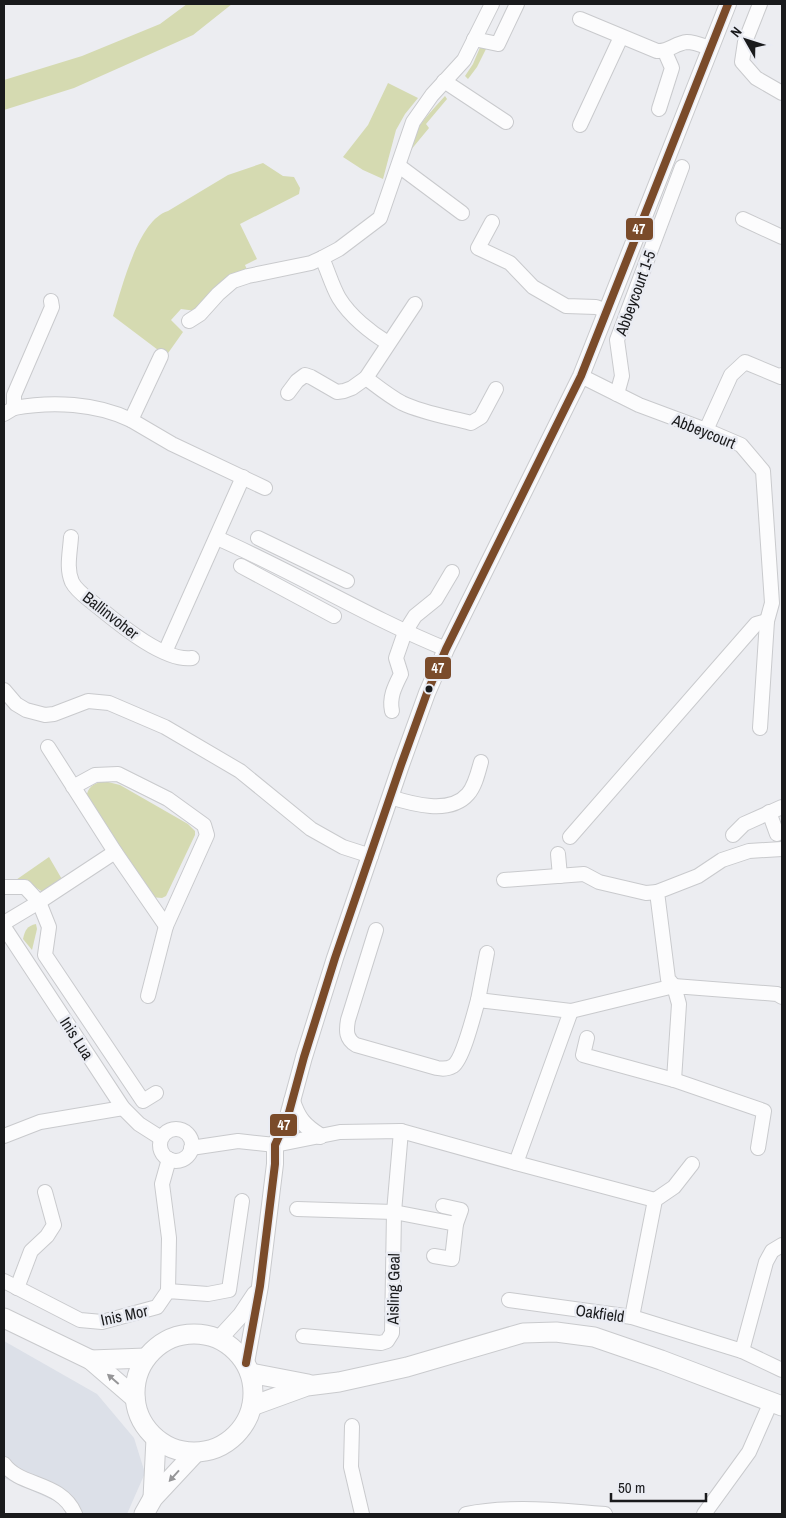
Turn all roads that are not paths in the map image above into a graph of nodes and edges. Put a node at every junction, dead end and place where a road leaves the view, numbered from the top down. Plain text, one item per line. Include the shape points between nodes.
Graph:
1 (492, 4) edge
2 (517, 4) edge
3 (728, 4) edge
4 (760, 4) edge
5 (580, 20) dead end
6 (621, 37) junction
7 (474, 39) junction
8 (710, 48) junction
9 (665, 52) junction
10 (444, 81) junction
11 (782, 93) edge
12 (659, 109) dead end
13 (506, 122) dead end
14 (580, 125) dead end
15 (398, 166) junction
16 (682, 167) dead end
17 (462, 213) dead end
18 (743, 220) dead end
19 (492, 222) dead end
20 (782, 237) edge
21 (322, 258) junction
22 (50, 301) dead end
23 (414, 304) dead end
24 (607, 311) junction
25 (189, 321) dead end
26 (388, 343) junction
27 (161, 356) dead end
28 (581, 376) junction
29 (782, 376) edge
30 (366, 378) junction
31 (496, 389) dead end
32 (288, 393) dead end
33 (617, 394) junction
34 (9, 411) edge
35 (131, 420) junction
36 (706, 430) junction
37 (243, 477) junction
38 (265, 488) dead end
39 (71, 537) dead end
40 (217, 538) junction
41 (258, 538) dead end
42 (289, 553) junction
43 (241, 566) dead end
44 (776, 567) edge
45 (319, 568) junction
46 (282, 569) junction
47 (452, 572) dead end
48 (347, 581) dead end
49 (311, 583) junction
50 (274, 584) junction
51 (302, 599) junction
52 (334, 616) dead end
53 (767, 621) junction
54 (405, 632) junction
55 (446, 649) junction
56 (166, 652) junction
57 (192, 658) dead end
58 (4, 690) edge
59 (392, 712) dead end
60 (760, 728) dead end
61 (48, 747) dead end
62 (481, 762) dead end
63 (73, 787) junction
64 (390, 798) junction
65 (782, 806) edge
66 (769, 812) junction
67 (777, 834) dead end
68 (732, 835) dead end
69 (570, 837) dead end
70 (782, 849) edge
71 (115, 852) junction
72 (558, 854) dead end
73 (371, 856) junction
74 (560, 876) junction
75 (504, 880) dead end
76 (4, 887) edge
77 (657, 892) junction
78 (39, 902) junction
79 (4, 923) edge
80 (166, 926) junction
81 (4, 927) edge
82 (376, 930) dead end
83 (487, 952) dead end
84 (674, 986) junction
85 (148, 996) dead end
86 (782, 997) edge
87 (478, 1000) junction
88 (571, 1011) junction
89 (587, 1038) dead end
90 (674, 1080) junction
91 (156, 1093) dead end
92 (292, 1101) junction
93 (123, 1108) junction
94 (401, 1131) junction
95 (4, 1136) edge
96 (320, 1136) junction
97 (161, 1138) junction
98 (275, 1145) junction
99 (191, 1148) junction
100 (758, 1148) dead end
101 (168, 1159) junction
102 (516, 1163) junction
103 (692, 1164) dead end
104 (45, 1192) dead end
105 (242, 1200) dead end
106 (655, 1200) junction
107 (443, 1206) dead end
108 (297, 1210) dead end
109 (394, 1212) junction
110 (456, 1224) junction
111 (782, 1245) edge
112 (434, 1256) dead end
113 (4, 1281) edge
114 (260, 1286) junction
115 (17, 1288) junction
116 (168, 1291) junction
117 (509, 1300) dead end
118 (632, 1317) junction
119 (4, 1318) edge
120 (303, 1336) dead end
121 (219, 1339) junction
122 (742, 1351) junction
123 (146, 1358) junction
124 (91, 1360) junction
125 (248, 1368) junction
126 (782, 1370) edge
127 (312, 1385) junction
128 (135, 1398) junction
129 (776, 1404) edge
130 (252, 1406) junction
131 (352, 1426) dead end
132 (156, 1439) junction
133 (195, 1453) junction
134 (4, 1464) edge
135 (149, 1506) edge
136 (75, 1514) edge
137 (362, 1514) edge
138 (470, 1514) edge
139 (605, 1514) edge
140 (704, 1514) edge

1 - 7 street
2 - 7 street via 498,44
3 - 8 street
4 - 11 street via 745,42 742,62 756,78
5 - 6 street
6 - 9 street
6 - 14 street
7 - 10 street via 464,60
8 - 9 street via 688,42
8 - 24 street
9 - 12 street via 672,68
10 - 13 street
10 - 15 street via 413,122
15 - 17 street
15 - 21 street via 380,218
16 - 33 street, Abbeycourt 1-5 via 617,340 622,376
18 - 20 street
19 - 24 street via 478,248 510,263 533,287 566,306 596,307
21 - 25 street via 233,281
21 - 26 street via 349,311
22 - 34 street via 52,307
23 - 26 street
24 - 28 street
26 - 30 street
27 - 35 street
28 - 33 street, Abbeycourt
28 - 55 street
29 - 36 street via 745,362 731,375
30 - 31 street via 404,404 471,423 481,417
30 - 32 street via 344,392 337,392 305,376
33 - 36 street, Abbeycourt
34 - 35 street via 44,405 84,406
35 - 37 street via 172,444
36 - 44 street, Abbeycourt via 741,446 763,471
37 - 38 street
37 - 40 street
39 - 56 street, Ballinvoher via 68,569 73,584 125,629
40 - 46 street
40 - 56 street
41 - 42 street
42 - 45 street
42 - 46 street
43 - 50 street
44 - 53 street, Abbeycourt
45 - 48 street
45 - 49 street
46 - 49 street
46 - 50 street
47 - 54 street via 436,599 416,616
49 - 51 street
49 - 54 street
50 - 51 street
51 - 52 street
53 - 60 street, Abbeycourt
53 - 69 street via 756,624
54 - 55 street
54 - 59 street via 396,658 401,674 392,693
55 - 64 street
56 - 57 street, Ballinvoher via 183,660
58 - 73 street via 21,707 45,715 88,701 109,703 165,727 240,771 311,829 343,847
61 - 63 street
62 - 64 street via 469,793 461,801 423,806
63 - 71 street
63 - 80 street via 95,775 118,774 168,799 204,825 207,835
64 - 73 street
65 - 66 street
66 - 67 street
66 - 68 street via 744,824
70 - 77 street via 749,851 722,860 698,876
71 - 78 street
71 - 80 street
72 - 74 street
73 - 92 street via 335,958
74 - 75 street
74 - 77 street via 584,874 599,882 646,893
76 - 78 street, Inis Lua via 25,887
77 - 84 street via 668,979
78 - 79 street
78 - 91 street, Inis Lua via 49,927 45,955 143,1102
80 - 85 street
81 - 93 street, Inis Lua
82 - 87 street via 348,1020 347,1035 353,1043 437,1068 448,1068 461,1055
83 - 87 street
84 - 86 street
84 - 88 street
84 - 90 street via 679,1004
87 - 88 street
88 - 102 street
89 - 90 street via 583,1055
90 - 100 street via 764,1111
92 - 96 street via 297,1117
92 - 98 street
93 - 95 street via 40,1122
93 - 97 street, Inis Lua via 139,1124
94 - 96 street via 340,1132
94 - 102 street
94 - 109 street
96 - 98 street
97 - 99 street via 171,1129 181,1130 188,1135
97 - 101 street via 160,1148
98 - 99 street via 238,1141
98 - 114 street
99 - 101 street via 183,1159
101 - 116 street via 162,1184 168,1238
102 - 106 street
103 - 106 street via 674,1187
104 - 115 street via 54,1225 31,1251
105 - 116 street via 229,1290 208,1294
106 - 118 street, Oakfield
107 - 110 street via 461,1210
108 - 109 street
109 - 110 street
109 - 120 street, Aisling Geal via 392,1333 387,1341 381,1344
110 - 112 street via 452,1259
111 - 122 street via 772,1251 766,1262
113 - 115 street, Inis Mor
114 - 121 street via 242,1315
114 - 125 street
115 - 116 street, Inis Mor via 80,1320 102,1322 158,1308
117 - 118 street, Oakfield
118 - 122 street
119 - 124 main road
121 - 123 main road via 200,1334 180,1335 161,1344
121 - 125 main road via 234,1349
122 - 126 street
123 - 124 main road
123 - 128 main road via 137,1377
128 -> 124 main road
125 - 127 main road
125 - 130 main road via 254,1389
127 - 129 main road via 407,1367 523,1333 556,1332 594,1337
127 - 130 main road
128 - 132 main road via 138,1414
129 - 140 street via 749,1452
130 - 133 main road via 245,1424 232,1439 214,1449
131 - 137 street via 351,1467
132 - 133 main road via 168,1447
132 - 135 main road
133 -> 135 main road
134 - 136 street via 10,1472 47,1487 70,1504
138 - 139 street via 520,1509

